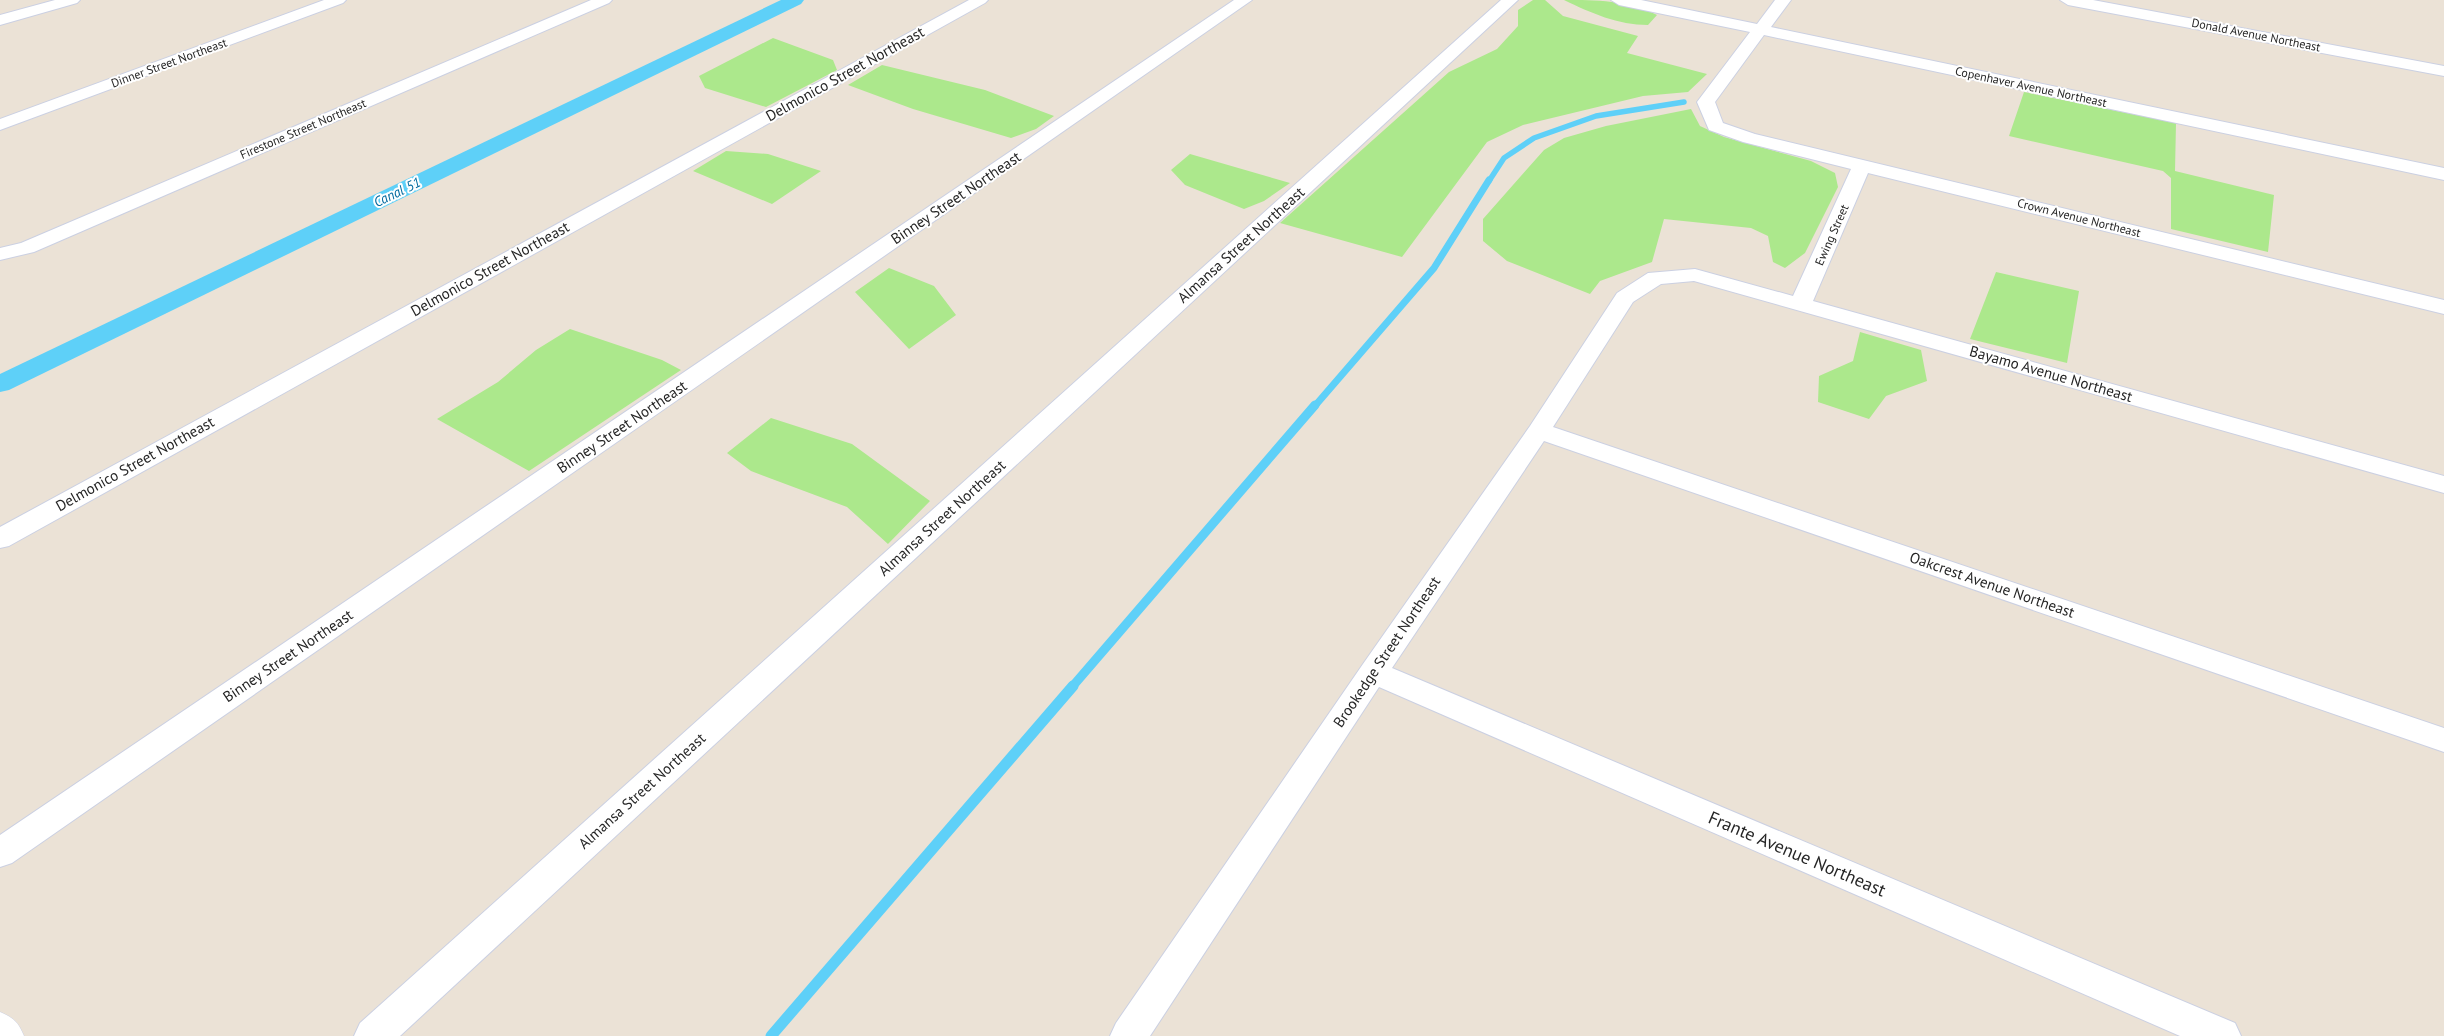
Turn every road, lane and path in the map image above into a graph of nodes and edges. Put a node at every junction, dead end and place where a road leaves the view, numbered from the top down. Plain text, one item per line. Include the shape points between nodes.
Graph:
1 (72, 0) edge
2 (338, 0) edge
3 (604, 0) edge
4 (980, 0) edge
5 (1244, 0) edge
6 (1510, 0) edge
7 (1619, 0) edge
8 (1783, 0) edge
9 (2068, 0) edge
10 (0, 20) edge
11 (1761, 30) junction
12 (2444, 71) edge
13 (0, 125) edge
14 (1862, 166) junction
15 (2444, 174) edge
16 (0, 254) edge
17 (1656, 278) joint
18 (1801, 303) junction
19 (2444, 307) edge
20 (1539, 431) junction
21 (2444, 485) edge
22 (0, 538) edge
23 (1372, 672) junction
24 (2444, 740) edge
25 (0, 853) edge
26 (0, 1031) edge
27 (1133, 1035) edge
28 (5, 1036) edge
29 (373, 1036) edge
30 (2222, 1036) edge

1 - 10 street
2 - 13 street, Dinner Street Northeast
3 - 16 street, Firestone Street Northeast via 36,244
4 - 22 street, Delmonico Street Northeast
5 - 25 street, Binney Street Northeast
6 - 29 street, Almansa Street Northeast
7 - 11 street, Copenhaver Avenue Northeast
8 - 11 street
9 - 12 street, Donald Avenue Northeast
11 - 14 street, Crown Avenue Northeast via 1706,102 1715,126 1749,138
11 - 15 street, Copenhaver Avenue Northeast
14 - 18 street, Ewing Street
14 - 19 street, Crown Avenue Northeast
17 - 18 street, Bayamo Avenue Northeast via 1695,275
17 - 20 street, Brookedge Street Northeast via 1625,298
18 - 21 street, Bayamo Avenue Northeast
20 - 23 street, Brookedge Street Northeast
20 - 24 street, Oakcrest Avenue Northeast
23 - 27 street, Brookedge Street Northeast
23 - 30 street, Frante Avenue Northeast
26 - 28 street

